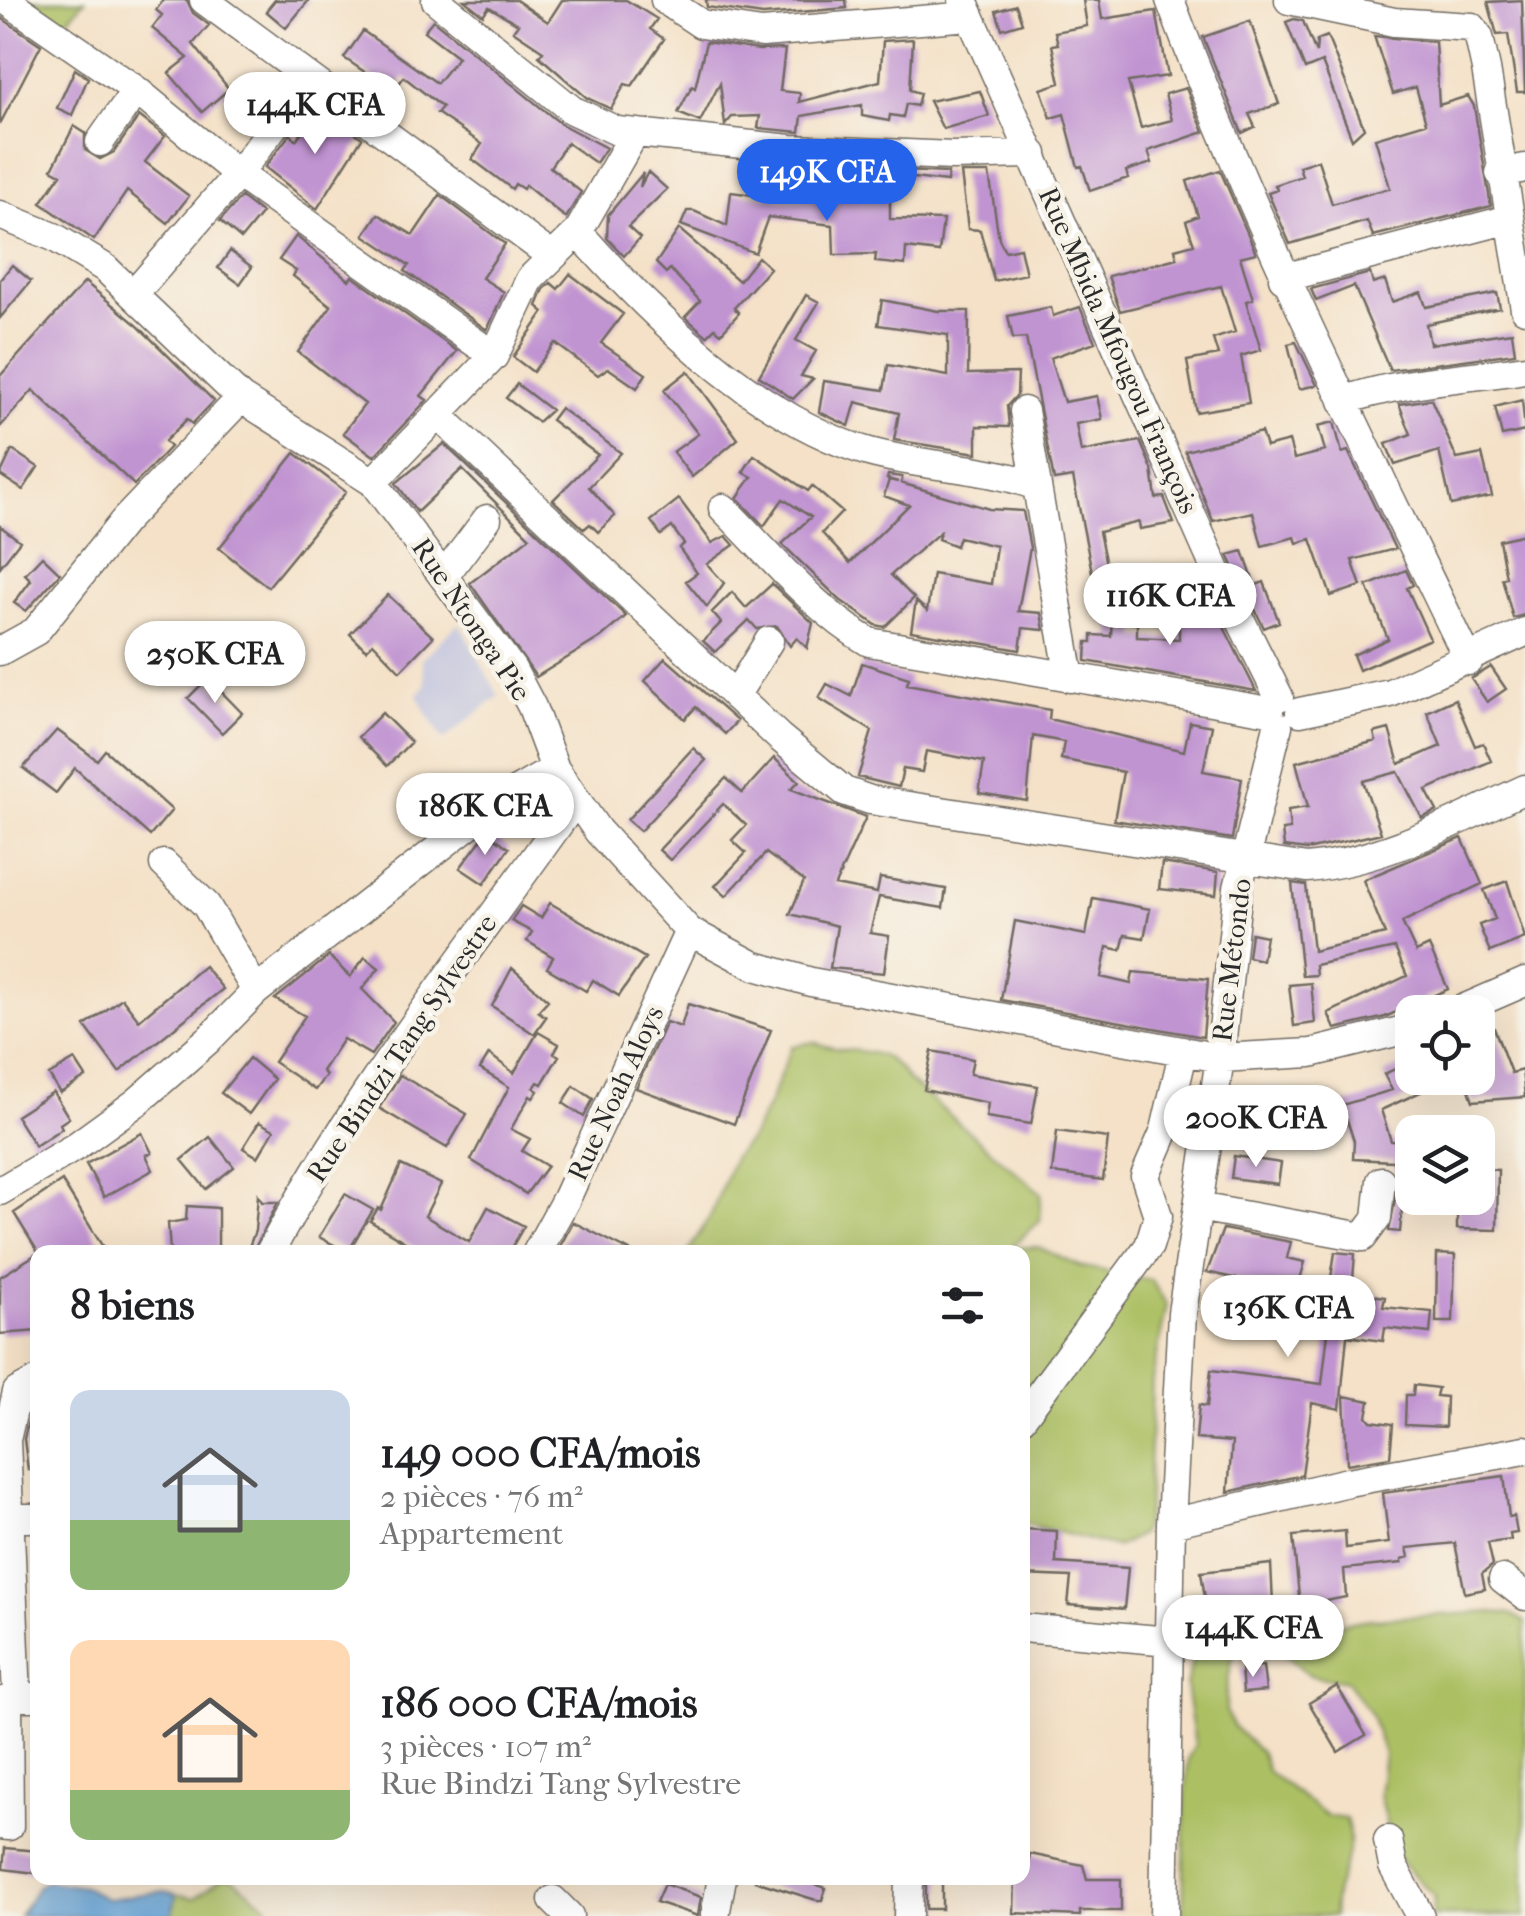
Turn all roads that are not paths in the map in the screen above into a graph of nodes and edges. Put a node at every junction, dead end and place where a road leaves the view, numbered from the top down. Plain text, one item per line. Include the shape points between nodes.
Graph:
1 (6, 0) edge
2 (204, 0) edge
3 (436, 0) edge
4 (665, 0) edge
5 (1170, 0) edge
6 (1288, 0) edge
7 (967, 8) edge
8 (309, 80) junction
9 (136, 90) junction
10 (633, 136) junction
11 (100, 142) dead end
12 (1033, 154) junction
13 (1512, 170) edge
14 (238, 174) junction
15 (0, 215) edge
16 (1510, 219) junction
17 (578, 232) junction
18 (550, 255) junction
19 (1284, 278) junction
20 (134, 294) junction
21 (1525, 309) edge
22 (494, 356) junction
23 (1525, 369) edge
24 (241, 398) junction
25 (1343, 400) junction
26 (1024, 411) dead end
27 (438, 414) junction
28 (373, 482) junction
29 (1034, 485) junction
30 (723, 508) dead end
31 (487, 519) dead end
32 (444, 576) junction
33 (1525, 632) edge
34 (769, 642) dead end
35 (0, 651) edge
36 (1469, 661) junction
37 (1070, 678) junction
38 (735, 696) junction
39 (1281, 711) junction
40 (555, 769) junction
41 (1525, 789) edge
42 (575, 801) junction
43 (1243, 861) junction
44 (164, 864) dead end
45 (689, 932) junction
46 (1525, 982) edge
47 (256, 991) junction
48 (1495, 995) edge
49 (1395, 1032) edge
50 (1183, 1053) junction
51 (1220, 1058) junction
52 (1381, 1181) dead end
53 (0, 1191) edge
54 (1198, 1207) junction
55 (275, 1245) edge
56 (541, 1245) edge
57 (18, 1383) edge
58 (1030, 1407) edge
59 (3, 1440) edge
60 (1525, 1450) edge
61 (8, 1518) junction
62 (30, 1518) edge
63 (1171, 1524) junction
64 (4, 1570) edge
65 (1030, 1629) edge
66 (1170, 1641) junction
67 (16, 1698) edge
68 (0, 1826) edge
69 (1388, 1840) dead end
70 (721, 1885) edge
71 (909, 1885) edge
72 (715, 1916) edge
73 (908, 1916) edge
74 (1164, 1916) edge
75 (1420, 1916) edge

1 - 9 street
2 - 8 street
3 - 10 street via 572,110
4 - 7 street via 702,24 762,33
5 - 19 street
6 - 13 street via 1394,22 1472,26
7 - 12 street, Rue Mbida Mfougou François
8 - 14 street
8 - 18 street
9 - 11 street
9 - 14 street
10 - 12 street via 791,149
10 - 17 street
12 - 39 street, Rue Mbida Mfougou François
13 - 16 street
14 - 20 street
14 - 22 street
15 - 20 street, Rue Ntonga Pie via 54,237
16 - 19 street
16 - 21 street
17 - 18 street
17 - 29 street via 710,360 796,421 872,453
18 - 22 street via 530,279
19 - 25 street
20 - 24 street, Rue Ntonga Pie
22 - 27 street
23 - 25 street via 1413,382
24 - 28 street, Rue Ntonga Pie
24 - 35 street via 124,522 36,631
25 - 36 street
26 - 29 street
27 - 28 street
27 - 38 street
28 - 32 street, Rue Ntonga Pie
29 - 37 street
30 - 37 street via 847,629 870,642
31 - 32 street
32 - 40 street, Rue Ntonga Pie via 518,681
33 - 36 street
34 - 38 street
36 - 39 street via 1390,693
37 - 39 street
38 - 43 street via 844,791 870,800
39 - 43 street, Rue Métondo
40 - 42 street, Rue Ntonga Pie
40 - 47 street via 499,800
41 - 43 street via 1370,857 1306,868
42 - 45 street, Rue Ntonga Pie
42 - 55 street, Rue Bindzi Tang Sylvestre via 380,1070
43 - 51 street, Rue Métondo
44 - 47 street via 206,905
45 - 50 street, Rue Ntonga Pie via 756,966 810,982
45 - 56 street, Rue Noah Aloys
46 - 48 street
47 - 53 street via 136,1102 75,1148
49 - 51 street, Rue Ntonga Pie via 1311,1053
50 - 51 street, Rue Ntonga Pie
50 - 58 street via 1166,1130 1145,1176 1158,1216 1149,1246
51 - 54 street, Rue Métondo
52 - 54 street via 1377,1218 1364,1237
54 - 63 street, Rue Métondo via 1176,1382
57 - 59 street
59 - 61 street
60 - 63 street
61 - 62 street
61 - 64 street
63 - 66 street, Rue Métondo
64 - 67 street
65 - 66 street
66 - 74 street, Rue Métondo
67 - 68 street via 9,1826
69 - 75 street via 1393,1866
70 - 72 street
71 - 73 street

